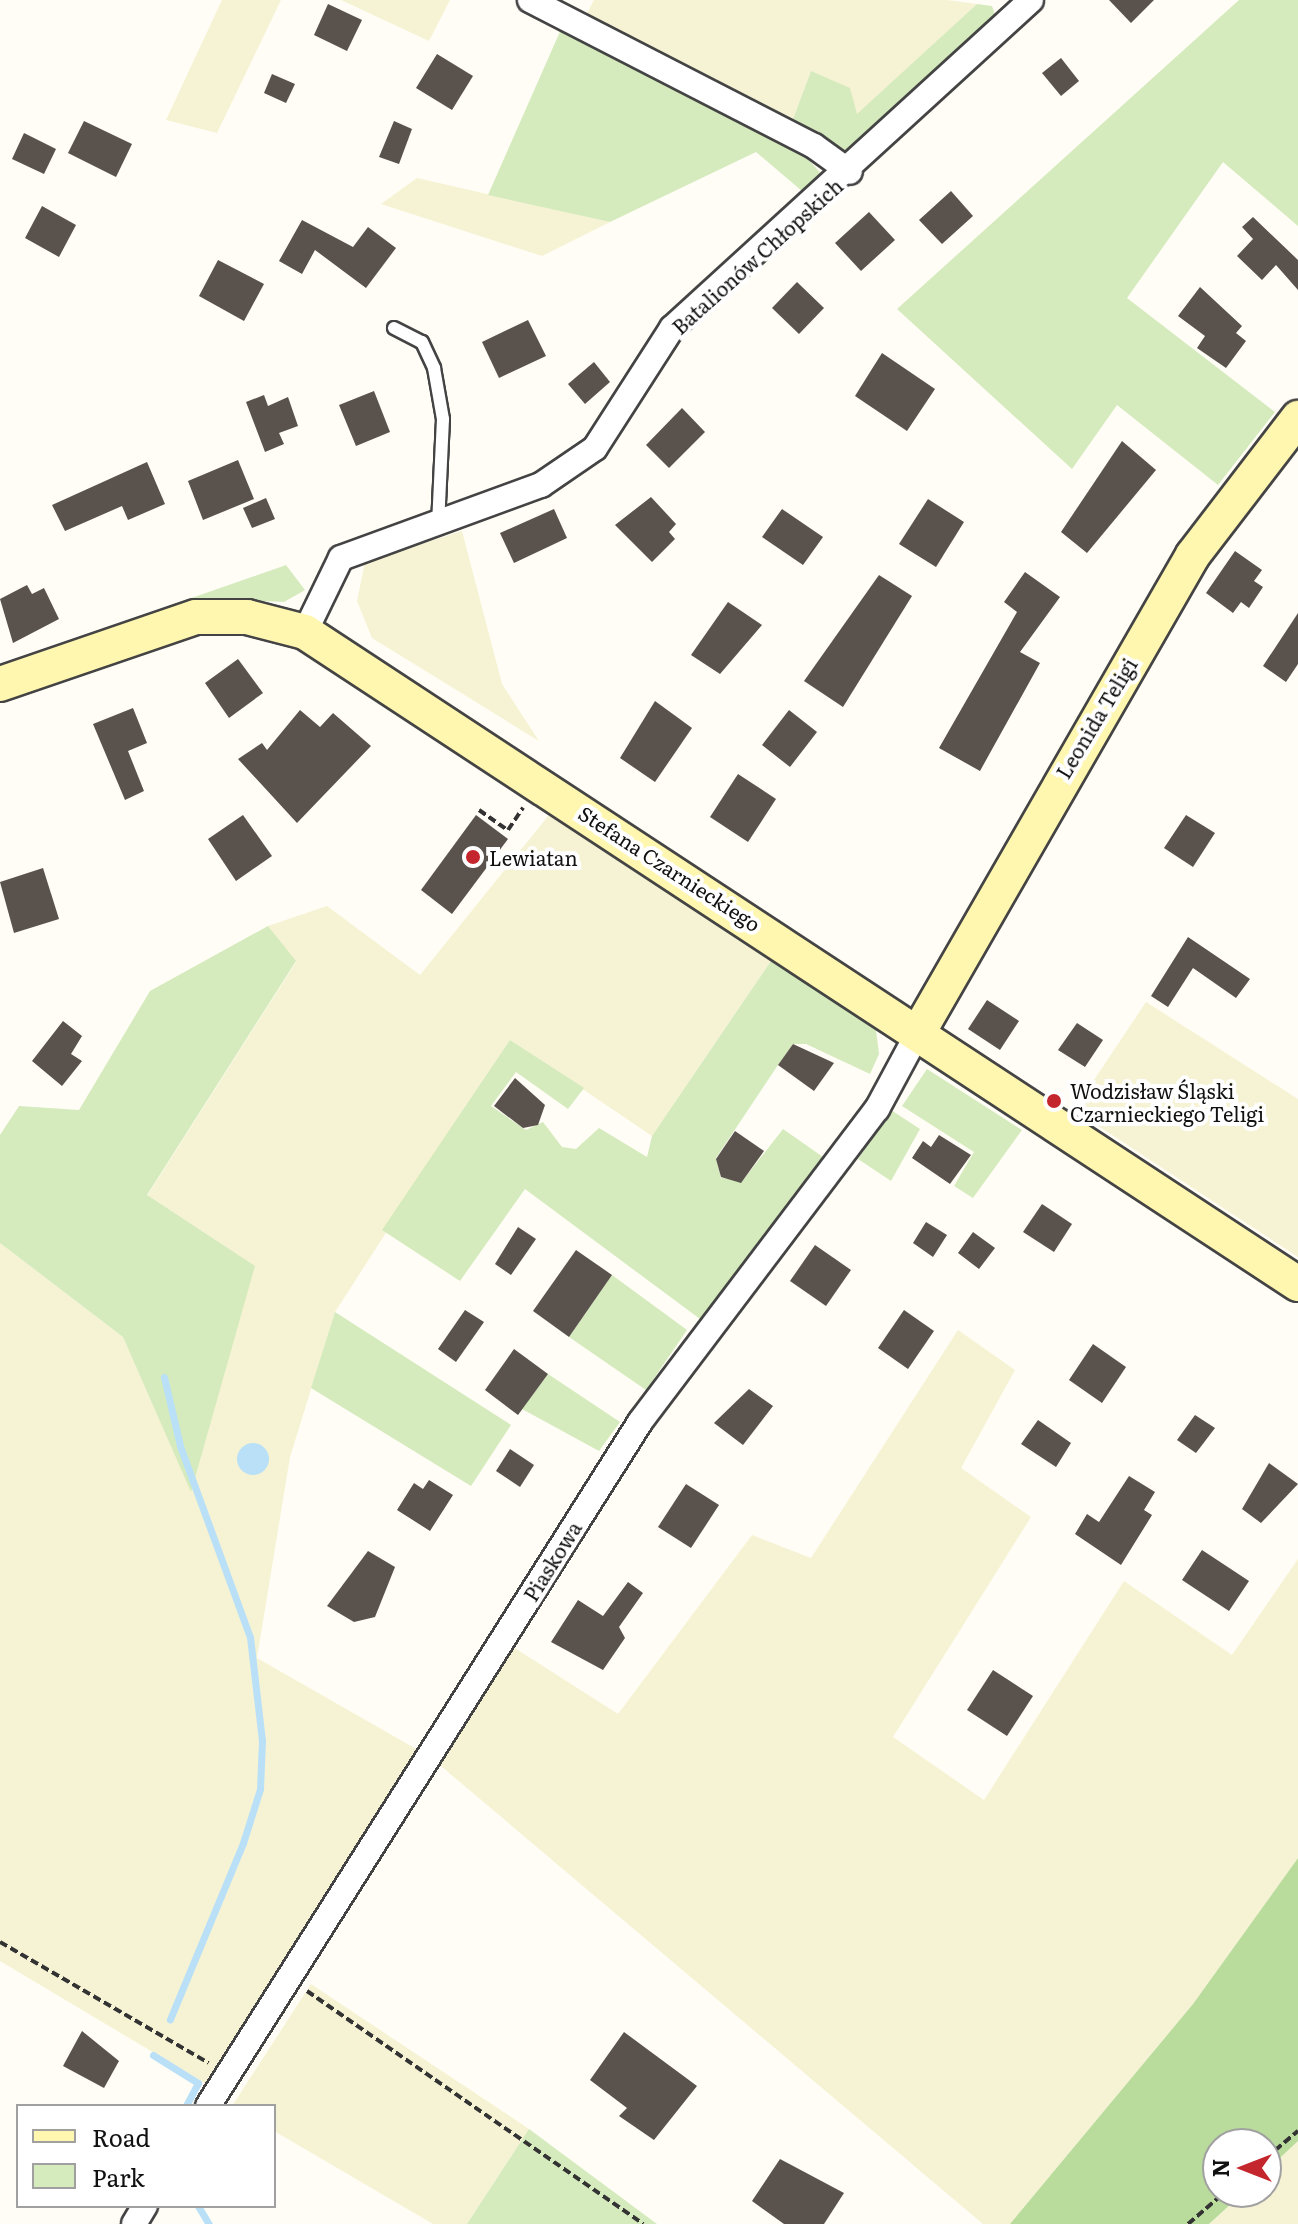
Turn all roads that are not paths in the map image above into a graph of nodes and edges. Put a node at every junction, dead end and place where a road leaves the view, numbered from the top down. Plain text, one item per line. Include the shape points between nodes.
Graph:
1 (530, 0) edge
2 (1031, 0) edge
3 (850, 172) junction
4 (394, 328) dead end
5 (1298, 418) edge
6 (438, 524) junction
7 (305, 632) junction
8 (0, 684) edge
9 (918, 1033) junction
10 (1298, 1284) edge
11 (209, 2104) edge

1 - 3 street via 814,146
2 - 3 street, Batalionów Chłopskich
3 - 6 street, Batalionów Chłopskich via 672,328 595,448 541,485
4 - 6 lane via 422,342 434,368 443,419
5 - 9 street, Leonida Teligi via 1193,555
6 - 7 street, Batalionów Chłopskich via 341,558
7 - 8 street, Stefana Czarnieckiego via 247,617 196,617
7 - 9 street, Stefana Czarnieckiego
9 - 10 street, Stefana Czarnieckiego
9 - 11 street, Piaskowa via 877,1109 640,1422

